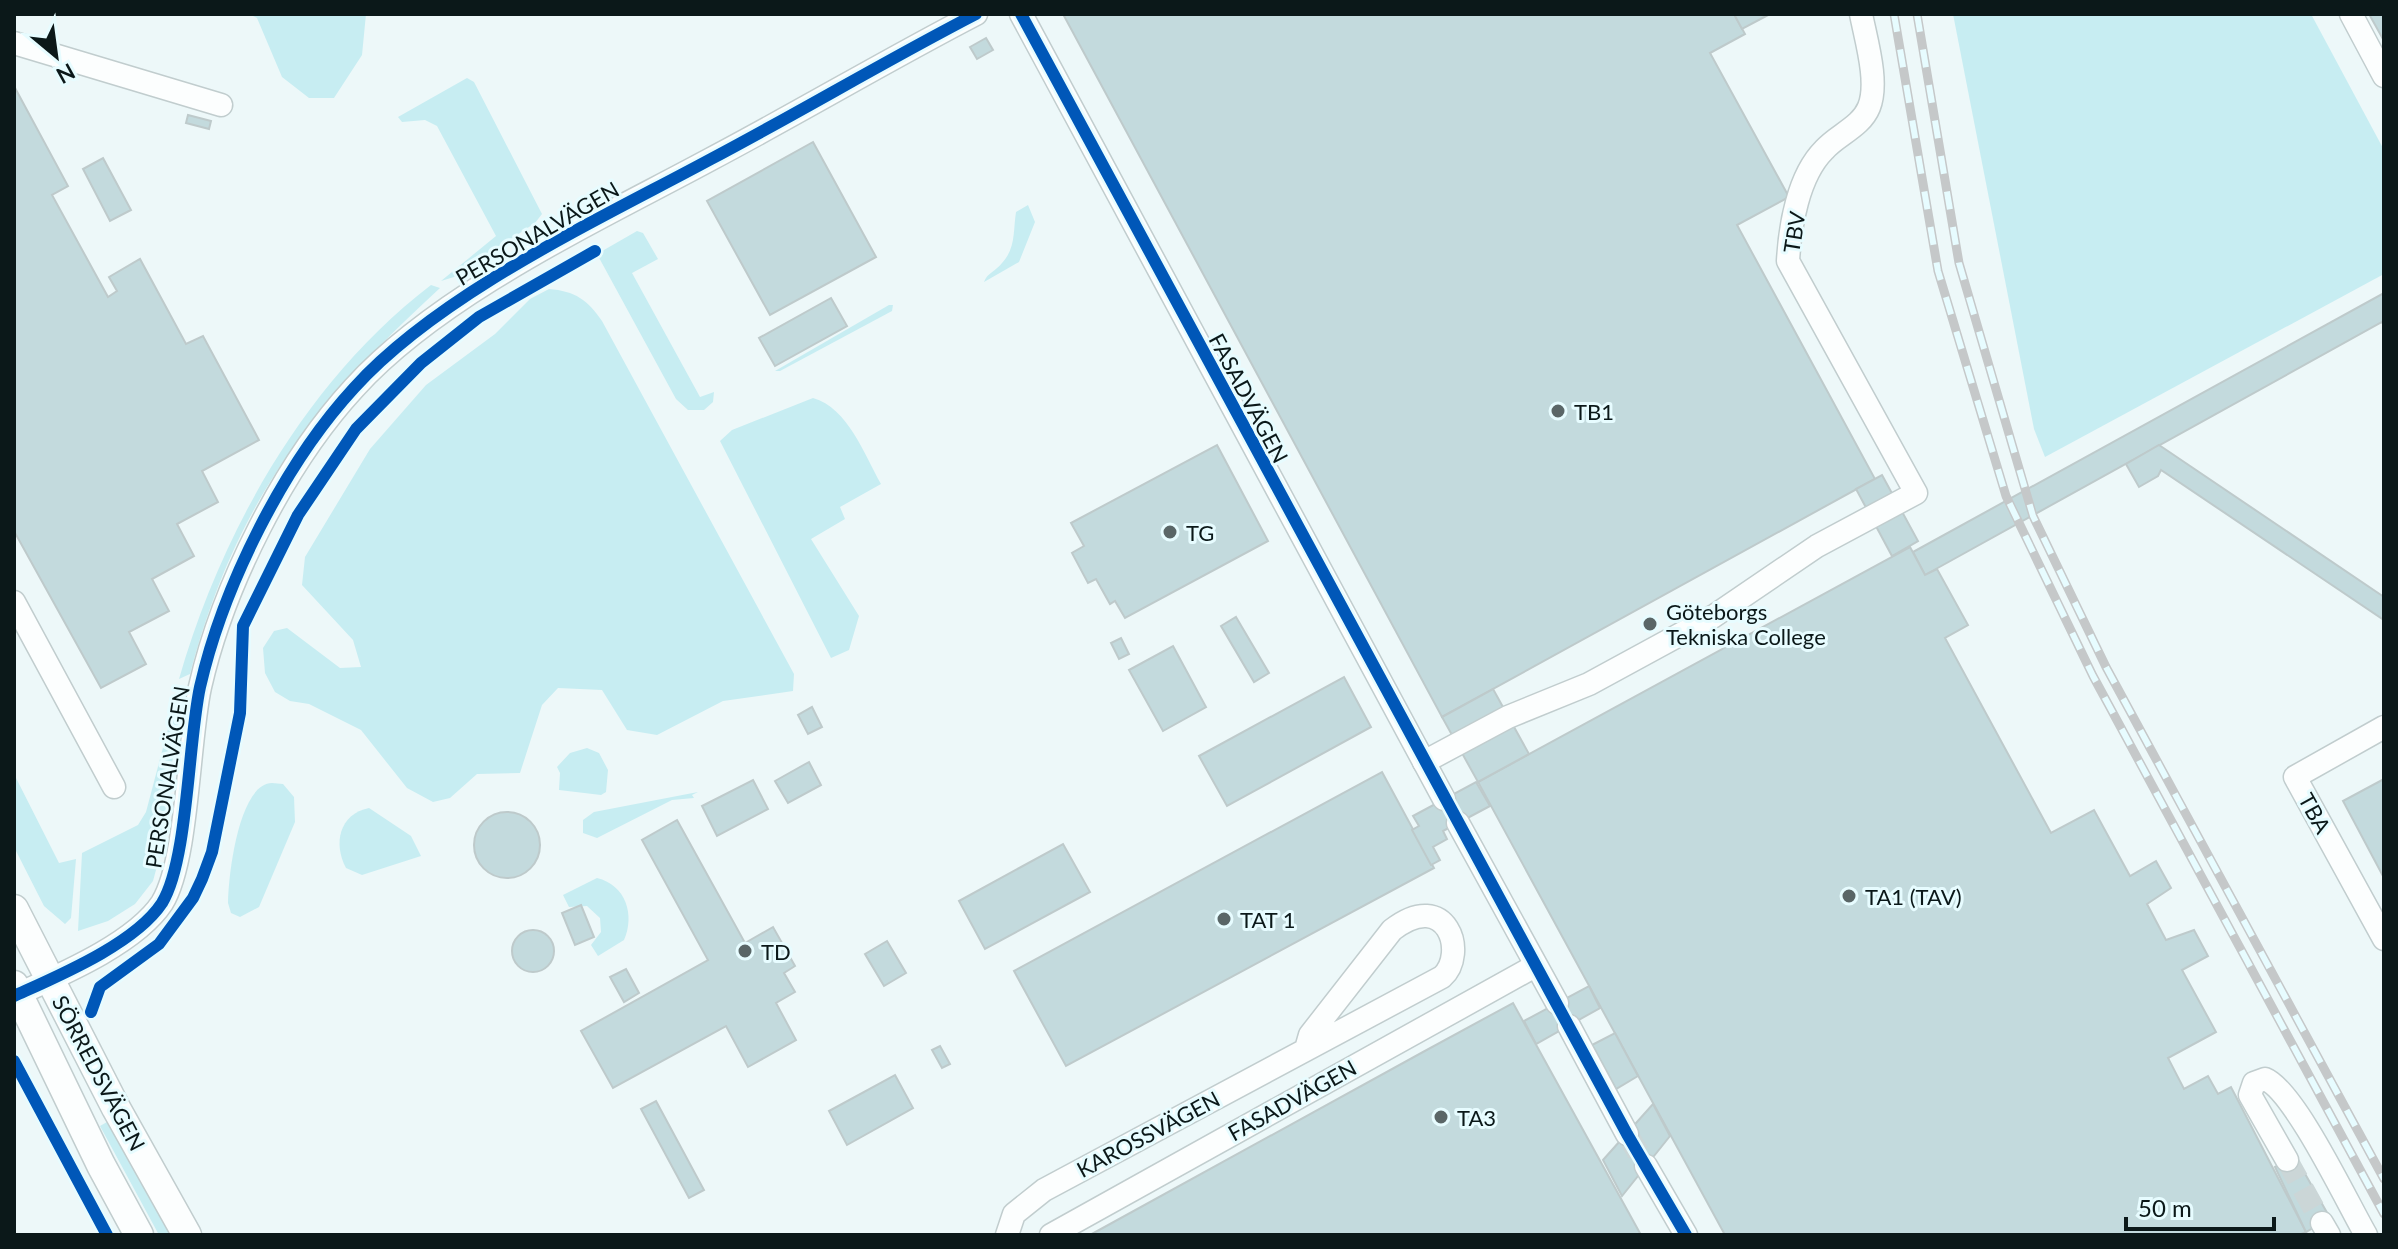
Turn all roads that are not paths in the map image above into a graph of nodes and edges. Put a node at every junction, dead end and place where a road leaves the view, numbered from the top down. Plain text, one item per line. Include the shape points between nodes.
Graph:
1 (976, 14) edge
2 (1021, 14) edge
3 (1861, 14) edge
4 (2351, 14) edge
5 (14, 43) edge
6 (2384, 76) edge
7 (221, 105) dead end
8 (14, 602) edge
9 (2384, 727) edge
10 (1424, 762) junction
11 (114, 787) dead end
12 (1444, 799) dead end
13 (1458, 823) dead end
14 (14, 909) edge
15 (2384, 939) edge
16 (1535, 966) junction
17 (51, 979) junction
18 (15, 992) edge
19 (1557, 1003) dead end
20 (1569, 1026) dead end
21 (1306, 1049) junction
22 (1627, 1134) tunnel mouth
23 (2287, 1160) tunnel mouth
24 (1646, 1166) tunnel mouth
25 (139, 1235) edge
26 (187, 1235) edge
27 (1007, 1235) edge
28 (1051, 1235) edge
29 (1686, 1235) edge
30 (2366, 1235) edge

1 - 17 street, PERSONALVÄGEN via 575,232 452,306 397,346 354,388 289,475 233,589 200,687 176,859 164,900 130,935
2 - 10 street, FASADVÄGEN
3 - 10 street, TBV via 1871,81 1869,106 1810,170 1790,227 1788,261 1916,493 1817,546 1714,616 1589,684 1508,717
4 - 6 street
5 - 7 street
8 - 11 street
9 - 15 street, TBA via 2295,777
10 - 12 street, FASADVÄGEN
13 - 16 street
14 - 17 street, SÖRREDSVÄGEN
16 - 19 street
16 - 28 street, FASADVÄGEN
17 - 18 street, PERSONALVÄGEN
17 - 26 street, SÖRREDSVÄGEN
18 - 25 street, SÖRREDSVÄGEN
20 - 22 street
21 - 21 street, KAROSSVÄGEN via 1451,969 1451,941 1435,915 1407,918 1392,930 1317,1025
21 - 27 street, KAROSSVÄGEN via 1044,1190 1014,1214
23 - 30 street via 2250,1095 2254,1083 2265,1079 2301,1118
24 - 29 street

